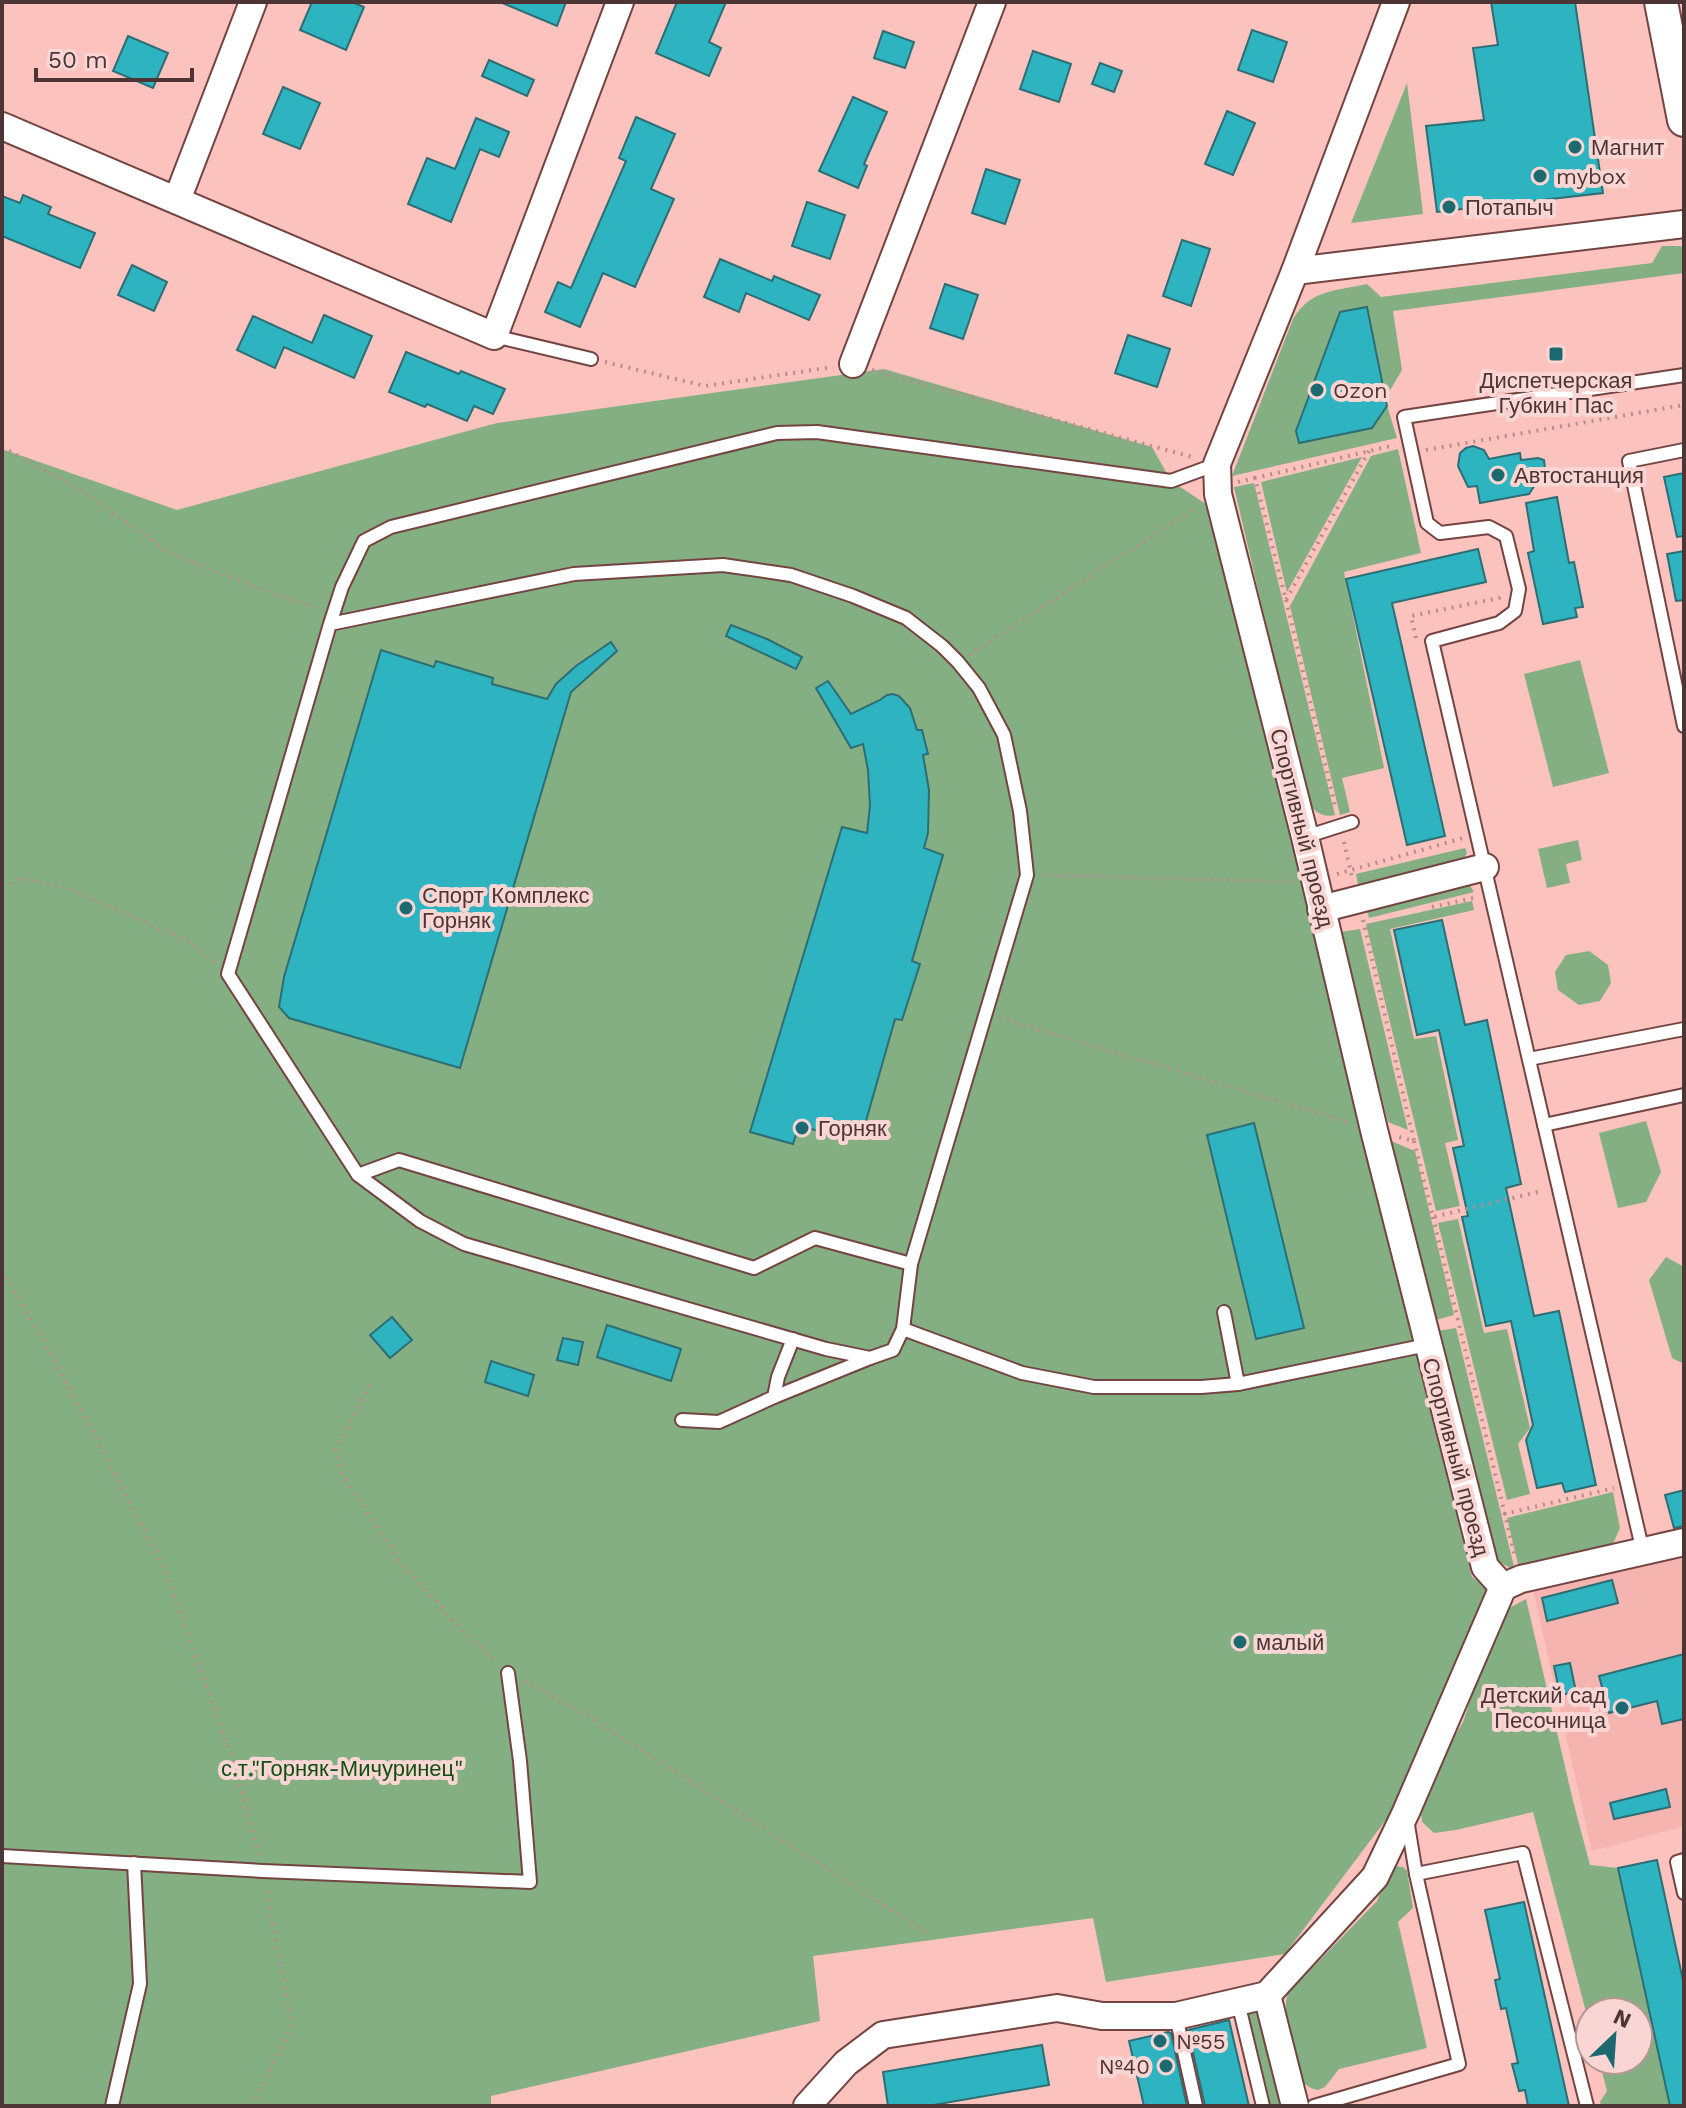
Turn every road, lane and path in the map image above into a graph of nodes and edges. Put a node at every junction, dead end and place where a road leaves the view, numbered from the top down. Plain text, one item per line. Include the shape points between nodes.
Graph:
1 (253, 2) edge
2 (620, 2) edge
3 (992, 2) edge
4 (1396, 2) edge
5 (1661, 2) edge
6 (1684, 120) edge
7 (2, 126) edge
8 (177, 200) junction
9 (1684, 224) edge
10 (1295, 271) junction
11 (494, 336) junction
12 (591, 359) joint
13 (853, 364) junction
14 (1684, 375) edge
15 (1684, 405) edge
16 (2, 447) edge
17 (1684, 450) edge
18 (1369, 451) junction
19 (1412, 452) junction
20 (1217, 464) junction
21 (1218, 494) junction
22 (1286, 600) junction
23 (332, 619) junction
24 (958, 662) junction
25 (1684, 726) edge
26 (1346, 824) junction
27 (1477, 834) junction
28 (1305, 837) junction
29 (1485, 867) junction
30 (1350, 869) junction
31 (1027, 875) junction
32 (1315, 882) junction
33 (2, 887) edge
34 (1358, 899) junction
35 (1321, 909) junction
36 (228, 974) junction
37 (987, 1014) junction
38 (1684, 1029) edge
39 (1529, 1059) junction
40 (1684, 1095) edge
41 (1544, 1125) junction
42 (1374, 1130) junction
43 (1414, 1141) junction
44 (358, 1175) junction
45 (1546, 1190) dead end
46 (1433, 1217) junction
47 (911, 1264) junction
48 (2, 1270) edge
49 (1224, 1312) dead end
50 (903, 1329) junction
51 (793, 1339) junction
52 (1427, 1345) junction
53 (870, 1358) junction
54 (1238, 1384) junction
55 (370, 1385) dead end
56 (774, 1397) junction
57 (682, 1420) dead end
58 (1627, 1485) junction
59 (1504, 1514) junction
60 (1684, 1542) edge
61 (1643, 1552) junction
62 (1512, 1583) junction
63 (508, 1673) junction
64 (1406, 1812) junction
65 (2, 1856) edge
66 (1684, 1860) edge
67 (134, 1863) junction
68 (263, 1871) junction
69 (1416, 1874) junction
70 (1684, 1893) edge
71 (929, 1934) dead end
72 (1267, 1995) junction
73 (1238, 2002) junction
74 (1176, 2016) junction
75 (112, 2106) edge
76 (252, 2106) edge
77 (807, 2106) edge
78 (1196, 2106) edge
79 (1263, 2106) edge
80 (1295, 2106) edge
81 (1314, 2106) edge
82 (1587, 2106) edge

1 - 8 street
2 - 11 street
3 - 13 street
4 - 10 street, Спортивный проезд
5 - 6 street
7 - 8 street
8 - 11 street
9 - 10 street
10 - 20 street, Спортивный проезд
11 - 12 lane
12 - 13 path via 705,386
13 - 20 path
14 - 19 lane via 1404,417
15 - 19 path
16 - 23 path via 78,488 171,554
17 - 25 lane via 1629,461
18 - 19 path via 1395,445
18 - 22 path
18 - 22 path via 1255,478
19 - 27 lane via 1427,523 1440,533 1489,527 1506,536 1519,589 1515,611 1499,623 1432,641
20 - 21 street, Спортивный проезд
20 - 23 lane via 1171,481 817,432 777,433 391,527 364,541
21 - 24 path
21 - 28 street, Спортивный проезд
22 - 26 path
23 - 24 lane via 574,574 723,565 791,575 853,596 906,618
23 - 36 lane
24 - 31 lane via 1004,735
26 - 28 lane
26 - 30 path
27 - 29 lane
27 - 30 path
28 - 32 street, Спортивный проезд
29 - 34 street
29 - 39 lane
30 - 32 path
30 - 34 path
31 - 32 path
31 - 37 lane
32 - 35 street, Спортивный проезд
33 - 36 path via 21,878 70,889 190,942
34 - 35 street
34 - 43 path
35 - 42 street, Спортивный проезд
36 - 44 lane
37 - 42 path
37 - 47 lane
38 - 39 lane
39 - 41 lane
40 - 41 lane
41 - 58 lane
42 - 43 path
42 - 52 street, Спортивный проезд
43 - 46 path
44 - 47 lane via 399,1160 754,1268 815,1238
44 - 51 lane via 420,1221 464,1244
45 - 46 path
46 - 59 path
47 - 50 lane
48 - 68 path via 162,1563 235,1767
49 - 54 lane
50 - 53 lane via 893,1350
50 - 54 lane via 1022,1373 1094,1387
51 - 53 lane
51 - 56 lane
52 - 54 lane
52 - 62 street, Спортивный проезд via 1485,1567
53 - 56 lane
55 - 63 path via 336,1450 343,1476 399,1560
56 - 57 lane via 719,1422
58 - 59 path
58 - 61 lane
59 - 62 path
60 - 61 street
61 - 62 street
62 - 64 street
63 - 68 lane via 530,1882
63 - 71 path via 588,1716
64 - 69 lane
64 - 72 street via 1375,1877
65 - 67 lane
66 - 70 lane via 1677,1862
67 - 68 lane
67 - 75 lane via 140,1984
68 - 76 path via 292,2025
69 - 81 lane via 1459,2064
69 - 82 lane via 1523,1853
72 - 73 street
72 - 80 street
73 - 74 street
73 - 79 lane
74 - 77 street via 1102,2016 1057,2008 883,2035 846,2063
74 - 78 lane

